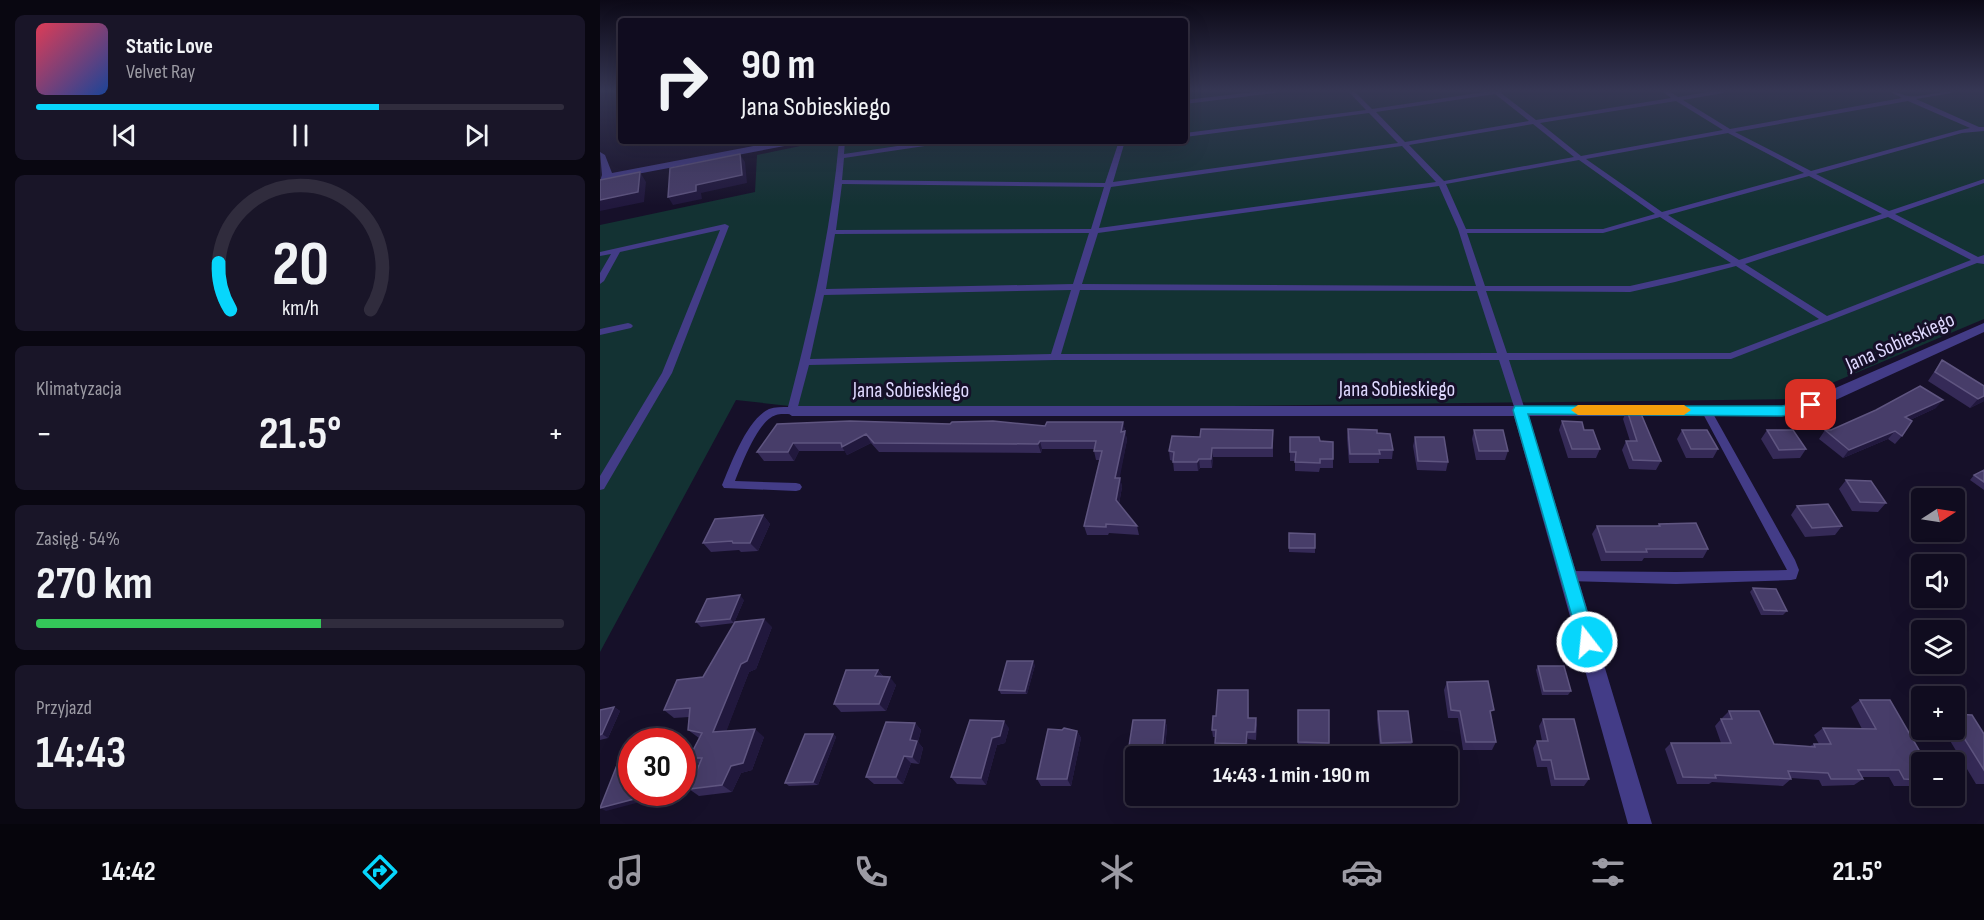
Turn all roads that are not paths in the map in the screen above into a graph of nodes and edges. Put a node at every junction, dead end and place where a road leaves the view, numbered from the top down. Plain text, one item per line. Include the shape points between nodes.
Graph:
1 (1228, 129) edge
2 (1389, 129) edge
3 (1486, 129) edge
4 (1544, 129) edge
5 (1726, 129) edge
6 (1744, 129) edge
7 (1982, 130) edge
8 (1730, 132) junction
9 (1188, 135) edge
10 (780, 144) edge
11 (842, 144) edge
12 (924, 144) edge
13 (1123, 144) edge
14 (1404, 144) junction
15 (600, 155) edge
16 (842, 156) junction
17 (1580, 158) junction
18 (1808, 172) junction
19 (604, 178) edge
20 (1984, 181) edge
21 (840, 182) junction
22 (1442, 183) junction
23 (1109, 185) junction
24 (1660, 214) junction
25 (1887, 214) junction
26 (1094, 231) junction
27 (1463, 231) junction
28 (831, 232) junction
29 (617, 250) junction
30 (600, 254) edge
31 (1982, 260) edge
32 (1738, 262) junction
33 (600, 281) edge
34 (1077, 286) junction
35 (1481, 287) junction
36 (821, 292) junction
37 (1827, 320) junction
38 (628, 326) dead end
39 (1984, 327) edge
40 (600, 332) edge
41 (1055, 357) junction
42 (1503, 358) junction
43 (804, 362) junction
44 (1520, 410) junction
45 (1706, 410) junction
46 (792, 411) junction
47 (600, 486) edge
48 (796, 487) dead end
49 (1568, 576) junction
50 (1640, 824) edge

1 - 9 lane
2 - 14 lane
3 - 14 lane
4 - 17 lane
5 - 8 lane
6 - 8 lane
7 - 18 lane via 1962,131
8 - 17 lane
8 - 18 lane
10 - 19 street
11 - 16 lane
12 - 16 lane
13 - 23 lane
14 - 22 lane
14 - 23 lane
15 - 19 street
16 - 21 lane
17 - 22 lane
17 - 24 lane
18 - 24 lane
18 - 25 lane
20 - 25 lane
21 - 23 lane
21 - 28 lane
22 - 26 lane
22 - 27 lane
23 - 26 lane
24 - 27 lane via 1603,231
24 - 32 lane
25 - 31 lane
25 - 32 lane
26 - 28 lane
26 - 34 lane
27 - 35 lane
28 - 36 lane
29 - 30 lane
29 - 33 lane
29 - 47 lane via 725,226 668,373
31 - 37 lane
32 - 35 lane via 1682,280 1629,289
32 - 37 lane
34 - 35 lane
34 - 36 lane
34 - 41 lane
35 - 42 lane
36 - 43 lane
37 - 42 lane via 1731,356
38 - 40 lane
39 - 45 street, Jana Sobieskiego via 1811,405 1782,411
41 - 42 lane
41 - 43 lane
42 - 44 lane
43 - 46 lane
44 - 45 street, Jana Sobieskiego
44 - 46 street, Jana Sobieskiego
44 - 49 street
45 - 49 lane via 1791,564 1791,575
46 - 48 lane via 772,412 758,424 728,485
49 - 50 street

